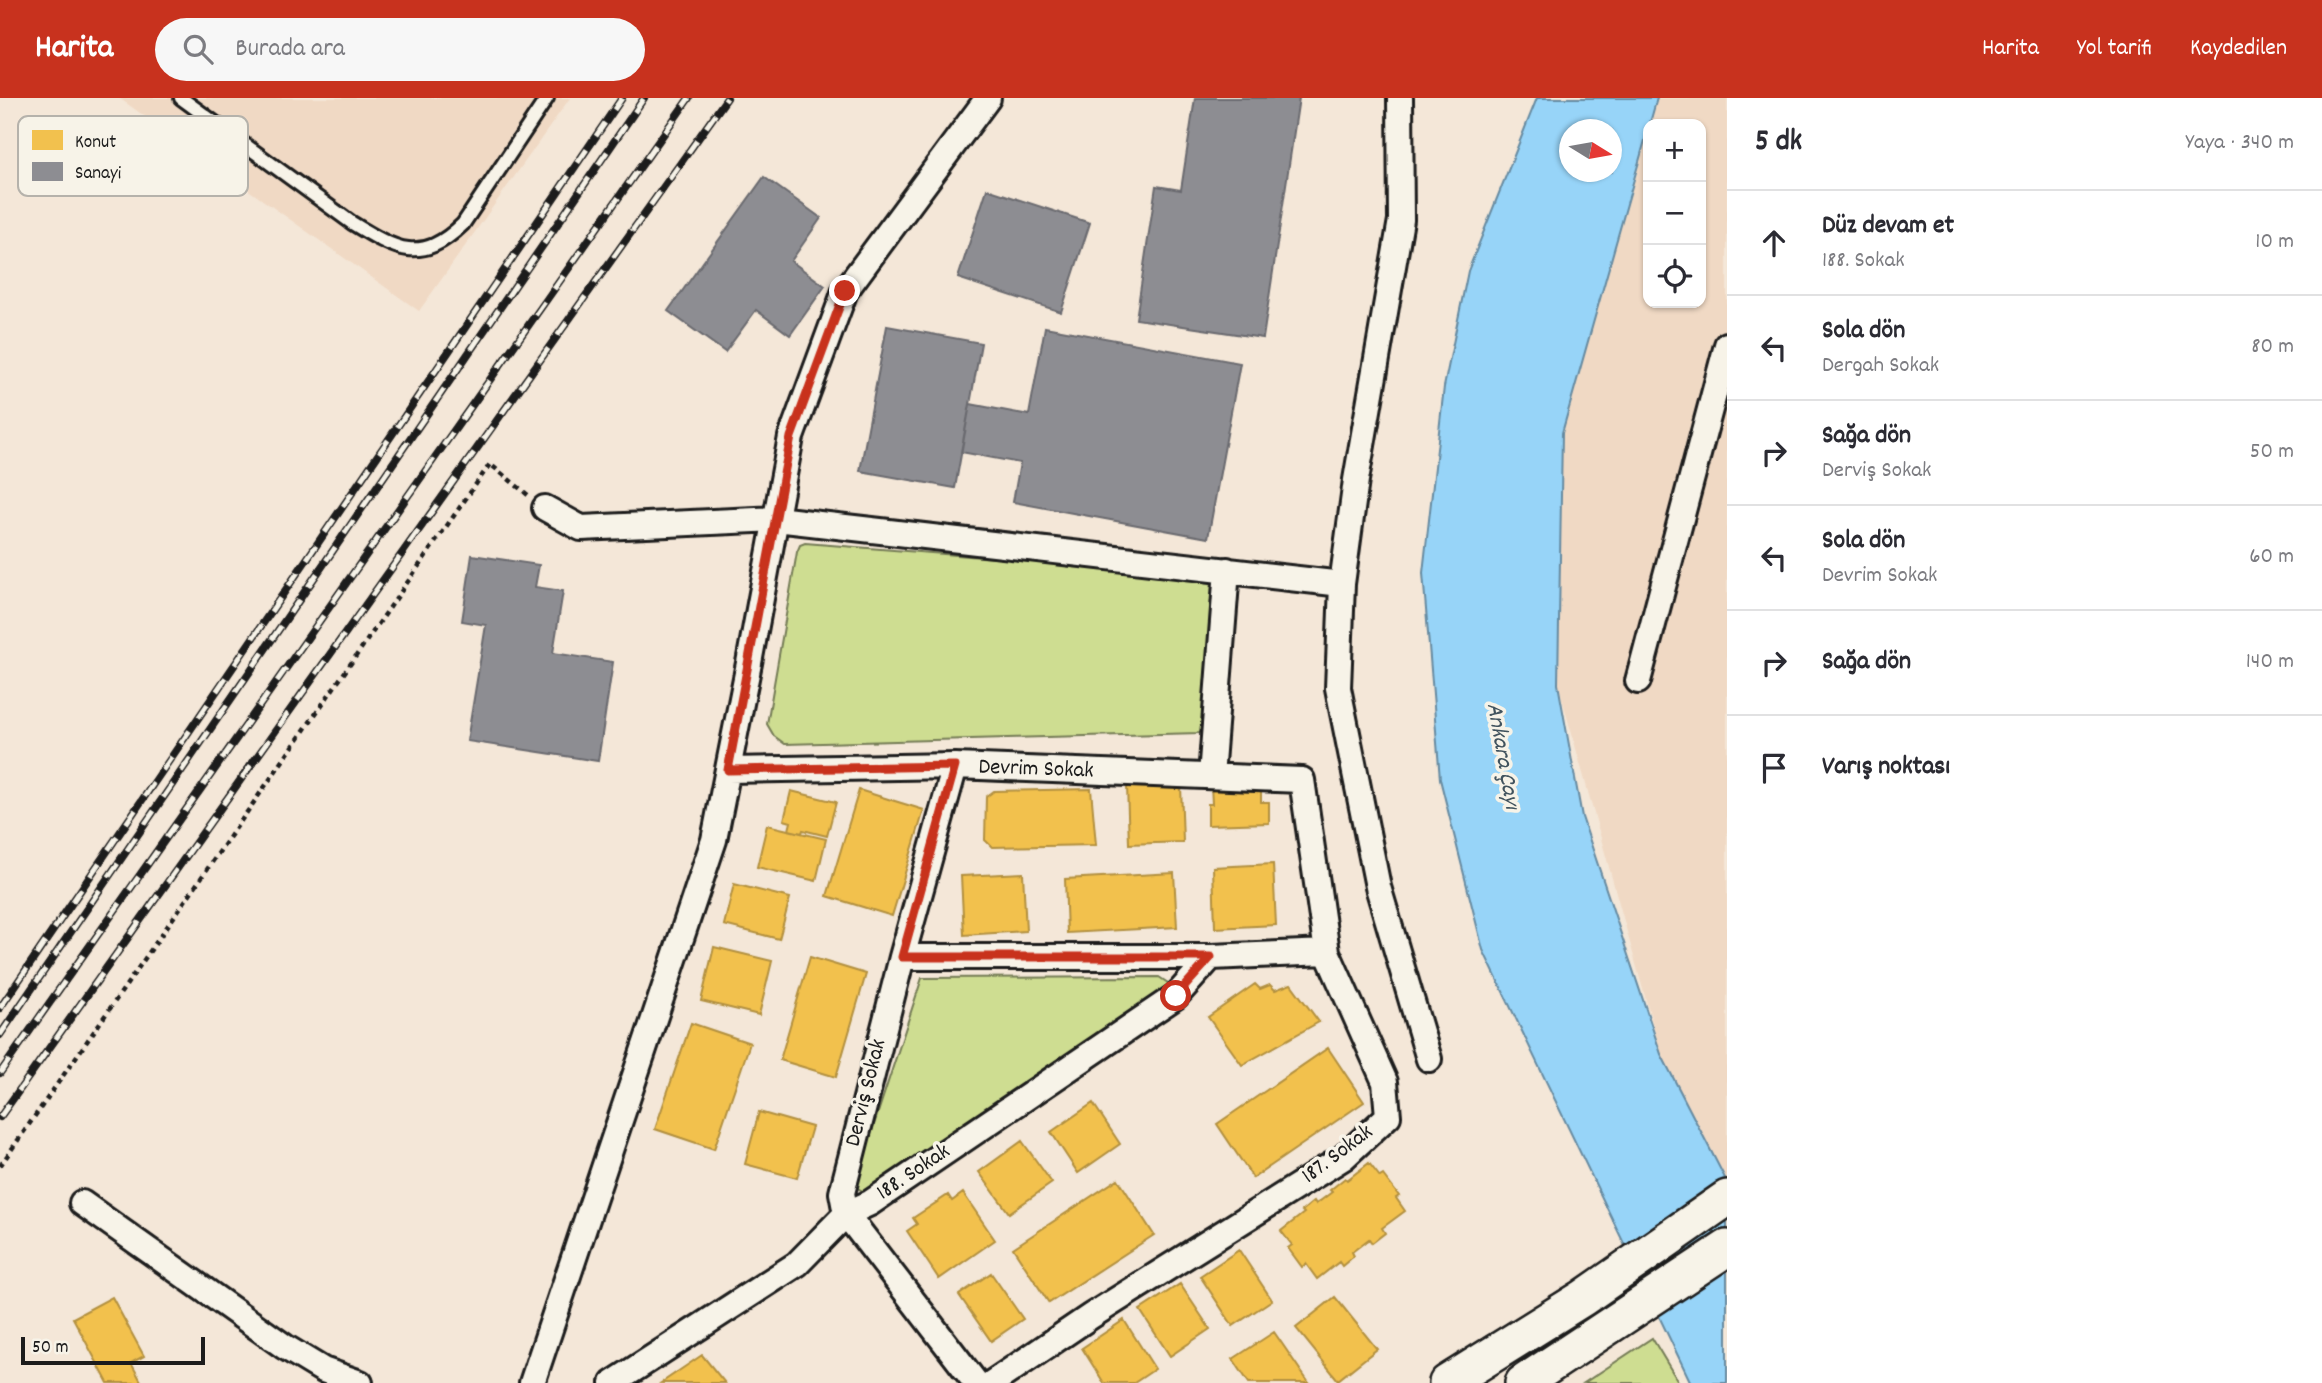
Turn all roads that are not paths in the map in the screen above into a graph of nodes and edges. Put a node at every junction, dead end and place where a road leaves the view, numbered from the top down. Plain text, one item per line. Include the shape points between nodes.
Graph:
1 (181, 98) edge
2 (547, 98) edge
3 (988, 98) edge
4 (1400, 98) edge
5 (206, 116) edge
6 (248, 146) edge
7 (1727, 345) edge
8 (545, 508) road end
9 (776, 519) junction
10 (1227, 570) junction
11 (1342, 584) junction
12 (1638, 681) dead end
13 (955, 766) junction
14 (728, 770) junction
15 (1211, 776) junction
16 (1302, 780) joint
17 (1327, 952) junction
18 (902, 957) junction
19 (1211, 957) junction
20 (1429, 1059) dead end
21 (1727, 1198) edge
22 (82, 1203) dead end
23 (845, 1214) junction
24 (1727, 1248) edge
25 (360, 1383) edge
26 (532, 1383) edge
27 (612, 1383) edge
28 (976, 1383) edge
29 (992, 1383) edge
30 (1447, 1383) edge
31 (1523, 1383) edge

1 - 5 lane
2 - 6 lane via 463,224 448,239 424,250 403,248 369,234
3 - 9 street via 845,291 791,437
4 - 11 street via 1401,220
7 - 12 street
8 - 9 street via 581,528
9 - 10 street
9 - 14 street
10 - 11 street
10 - 15 street
11 - 20 street via 1338,688 1378,887
13 - 14 street, Devrim Sokak
13 - 15 street, Devrim Sokak
13 - 18 street, Derviş Sokak
14 - 26 street via 714,840
15 - 16 street, Devrim Sokak
16 - 17 street, 187. Sokak
17 - 19 street
17 - 29 street, 187. Sokak via 1385,1082 1388,1116 1344,1157
18 - 19 street
18 - 23 street, Derviş Sokak via 842,1193
19 - 23 street, 188. Sokak via 1176,996 870,1203
21 - 30 street via 1583,1298
22 - 25 street via 285,1347 323,1370
23 - 27 street, 188. Sokak via 797,1264
23 - 28 street
24 - 31 street

